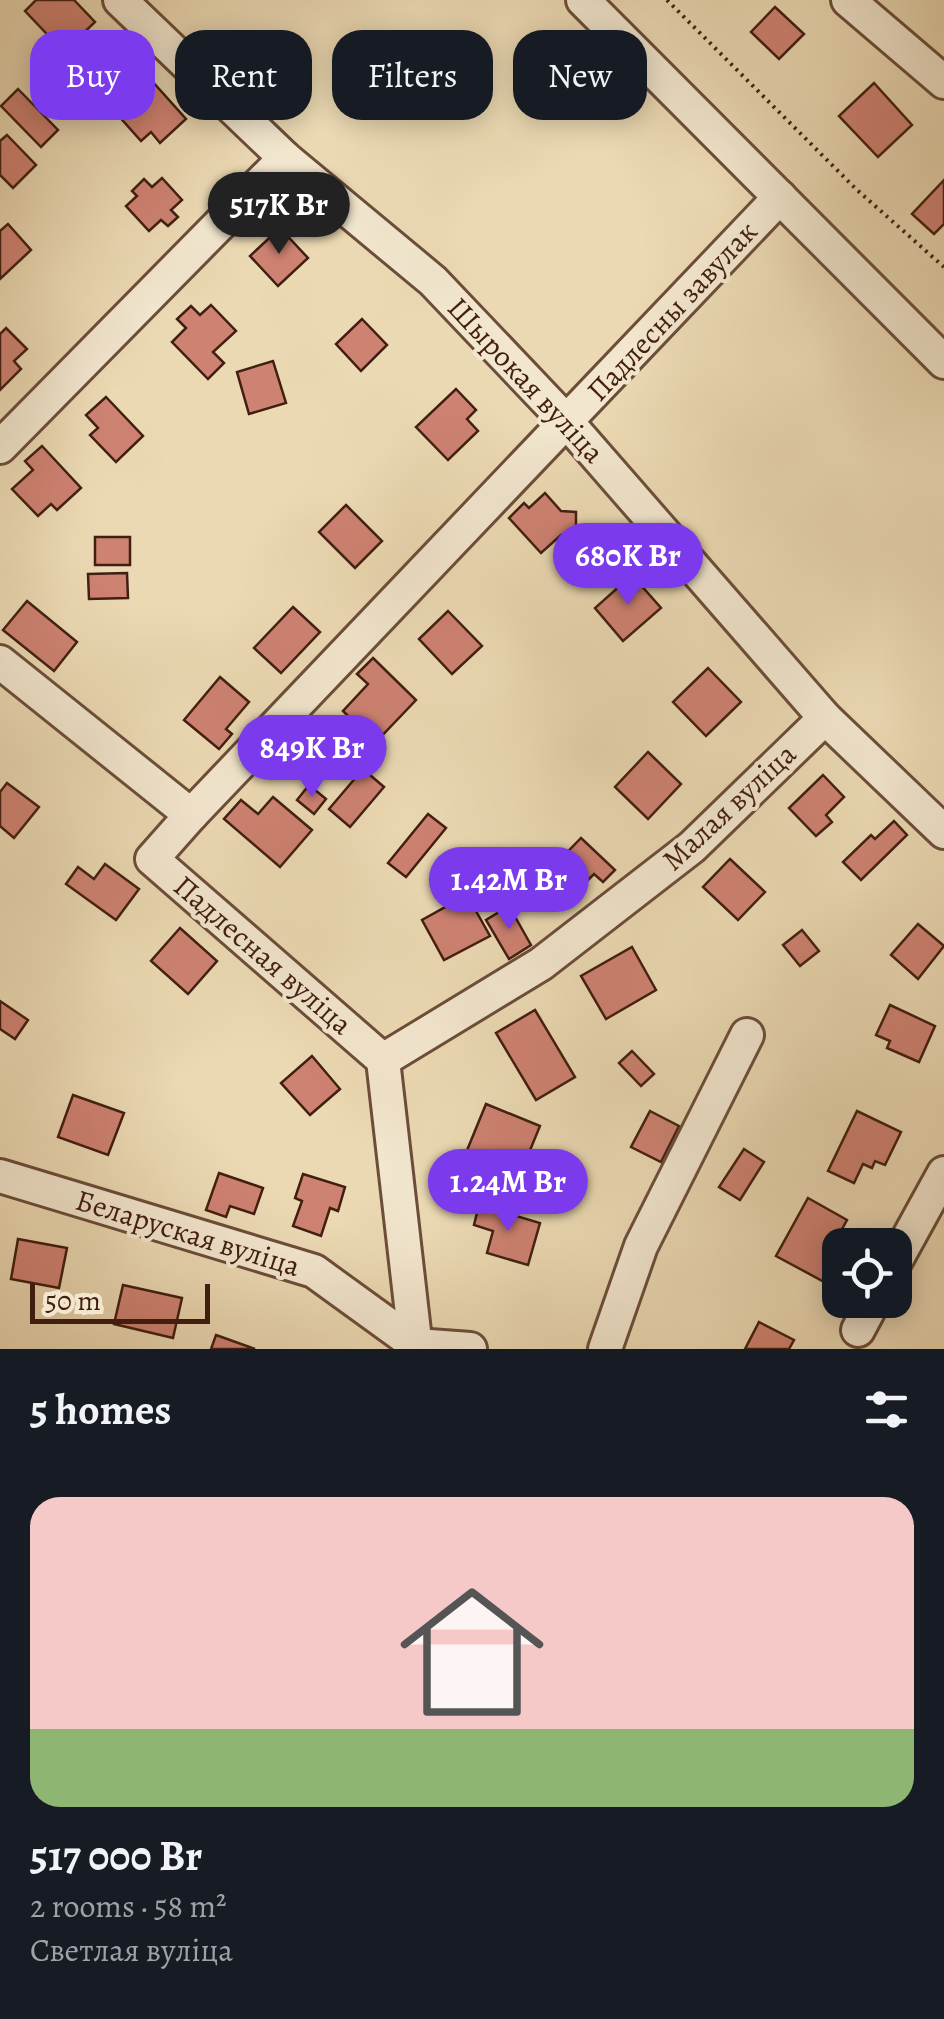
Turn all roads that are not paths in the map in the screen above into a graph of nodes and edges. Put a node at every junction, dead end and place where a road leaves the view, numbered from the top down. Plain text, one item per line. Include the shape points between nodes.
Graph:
1 (120, 0) edge
2 (583, 0) edge
3 (848, 0) edge
4 (944, 82) edge
5 (284, 158) junction
6 (780, 197) junction
7 (944, 362) edge
8 (567, 422) junction
9 (0, 447) edge
10 (0, 662) edge
11 (825, 718) junction
12 (191, 814) junction
13 (944, 832) edge
14 (747, 1034) dead end
15 (383, 1060) junction
16 (944, 1174) edge
17 (0, 1176) edge
18 (912, 1231) edge
19 (864, 1318) edge
20 (858, 1330) dead end
21 (416, 1347) edge
22 (470, 1349) edge
23 (604, 1349) edge

1 - 5 street, Шырокая вуліца
2 - 6 street
3 - 4 street
5 - 8 street, Шырокая вуліца via 433,281
5 - 9 street
6 - 7 street
6 - 8 street, Падлесны завулак
8 - 11 street, Шырокая вуліца
8 - 12 street, Падлесны завулак
10 - 12 street
11 - 13 street, Шырокая вуліца
11 - 15 street, Малая вуліца via 692,846 556,952
12 - 15 street, Падлесная вуліца via 152,860
14 - 23 street via 640,1246
15 - 21 street
16 - 18 street
17 - 21 street, Беларуская вуліца via 314,1271
19 - 20 street
21 - 22 street

